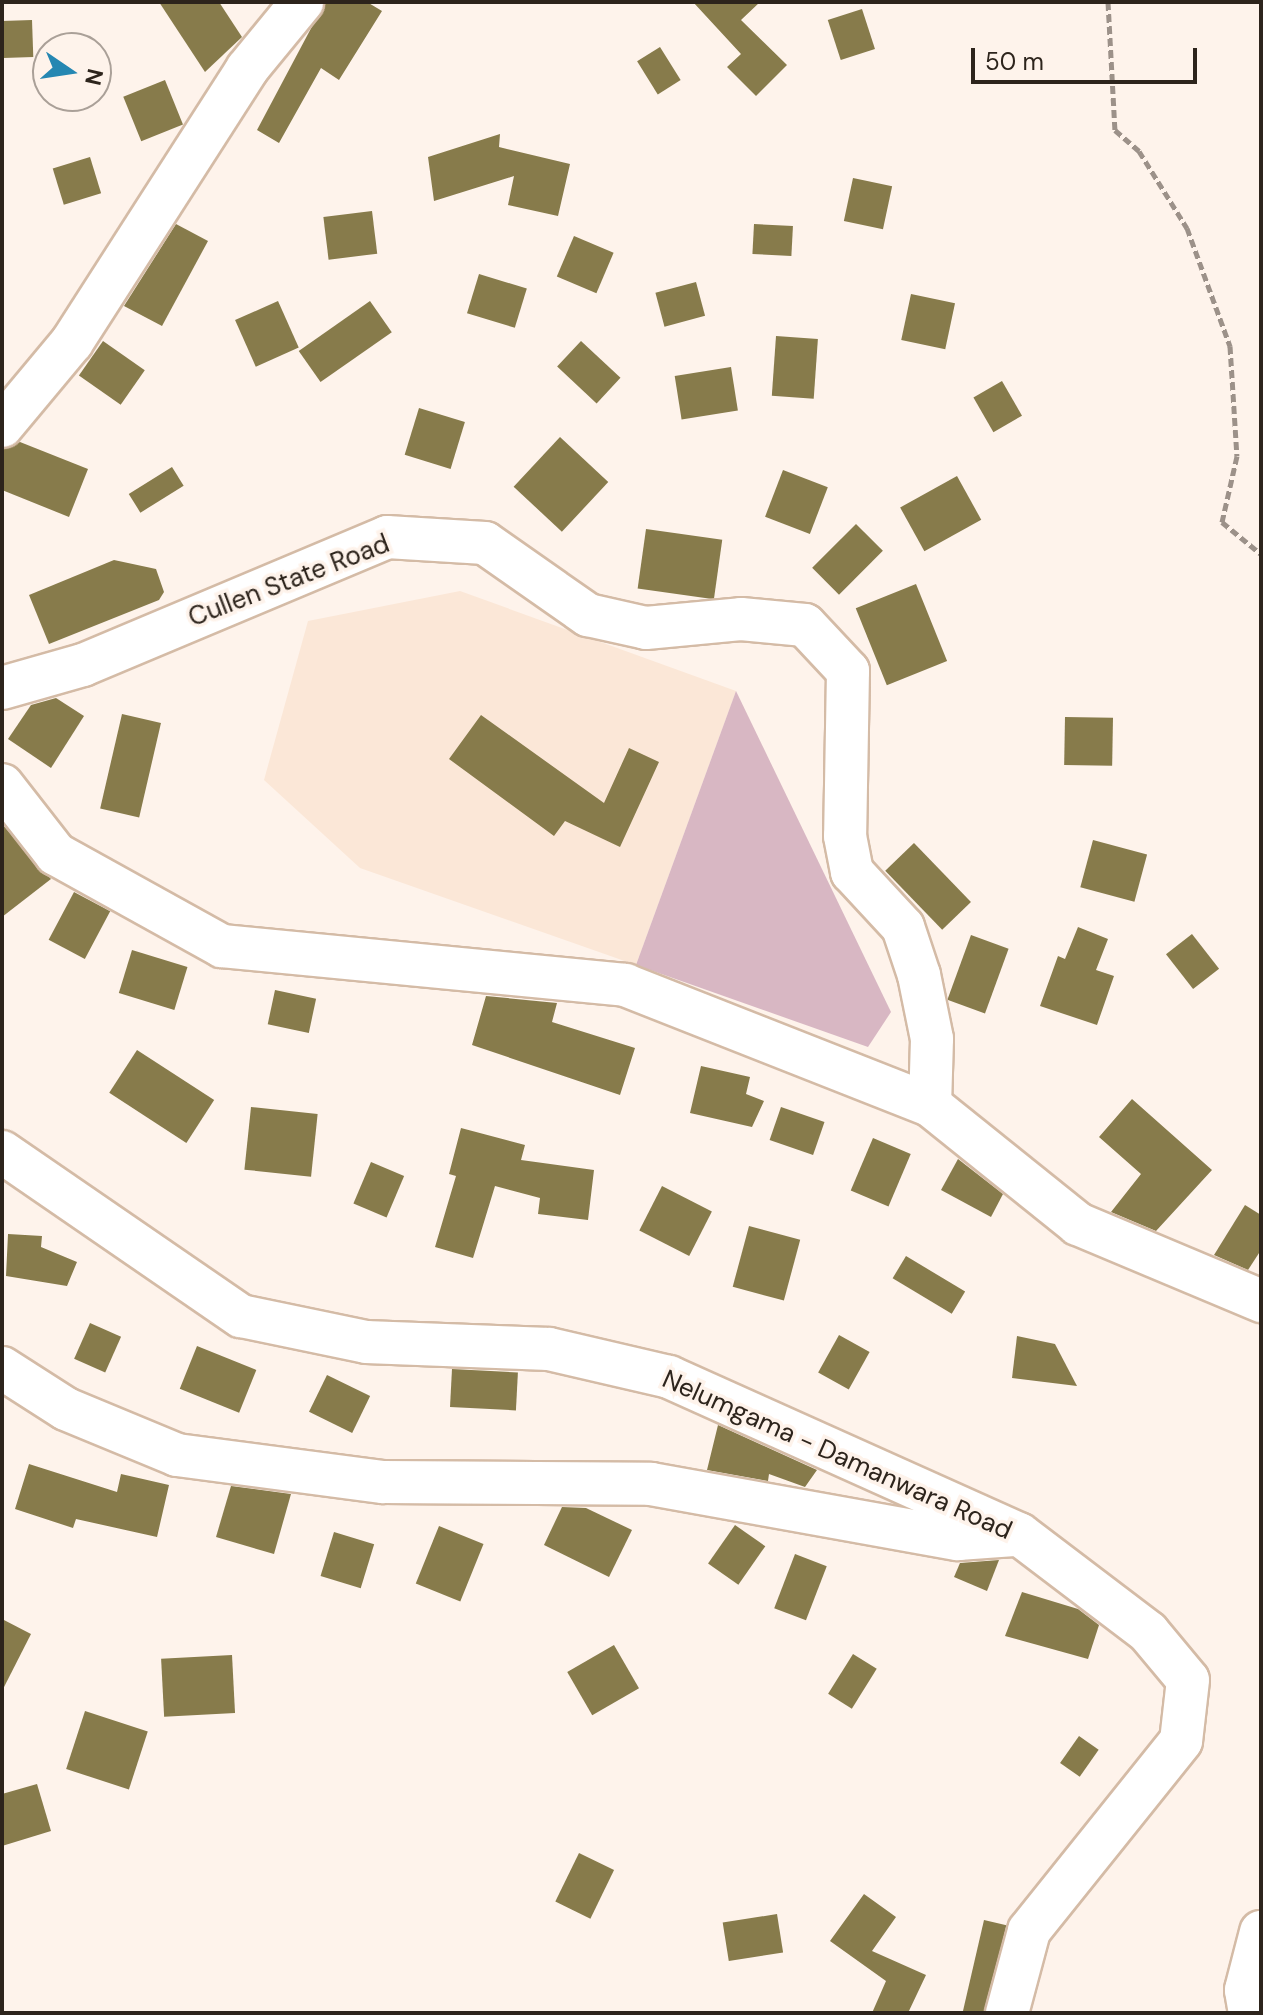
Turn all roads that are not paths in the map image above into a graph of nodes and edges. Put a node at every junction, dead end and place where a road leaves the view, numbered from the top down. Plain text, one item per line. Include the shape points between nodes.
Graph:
1 (302, 2) edge
2 (2, 426) edge
3 (2, 688) edge
4 (2, 785) edge
5 (930, 1105) junction
6 (2, 1152) edge
7 (1261, 1301) edge
8 (2, 1368) edge
9 (1019, 1534) junction
10 (1261, 1932) edge
11 (1007, 2013) edge
12 (1250, 2013) edge

1 - 2 street via 247,69 72,342
3 - 5 street, Cullen State Road via 83,665 387,537 485,543 588,615 646,628 741,619 805,625 848,671 845,836 852,872 903,927 919,975 932,1039
4 - 5 street via 56,854 222,946 625,985
5 - 7 street via 1078,1224
6 - 9 street, Nelumgama - Damanwara Road via 241,1316 366,1342 549,1349 669,1377
8 - 9 street via 66,1409 177,1455 383,1482 651,1484 958,1539
9 - 11 street, Nelumgama - Damanwara Road via 1148,1632 1188,1680 1181,1741 1029,1931
10 - 12 street via 1246,1990

